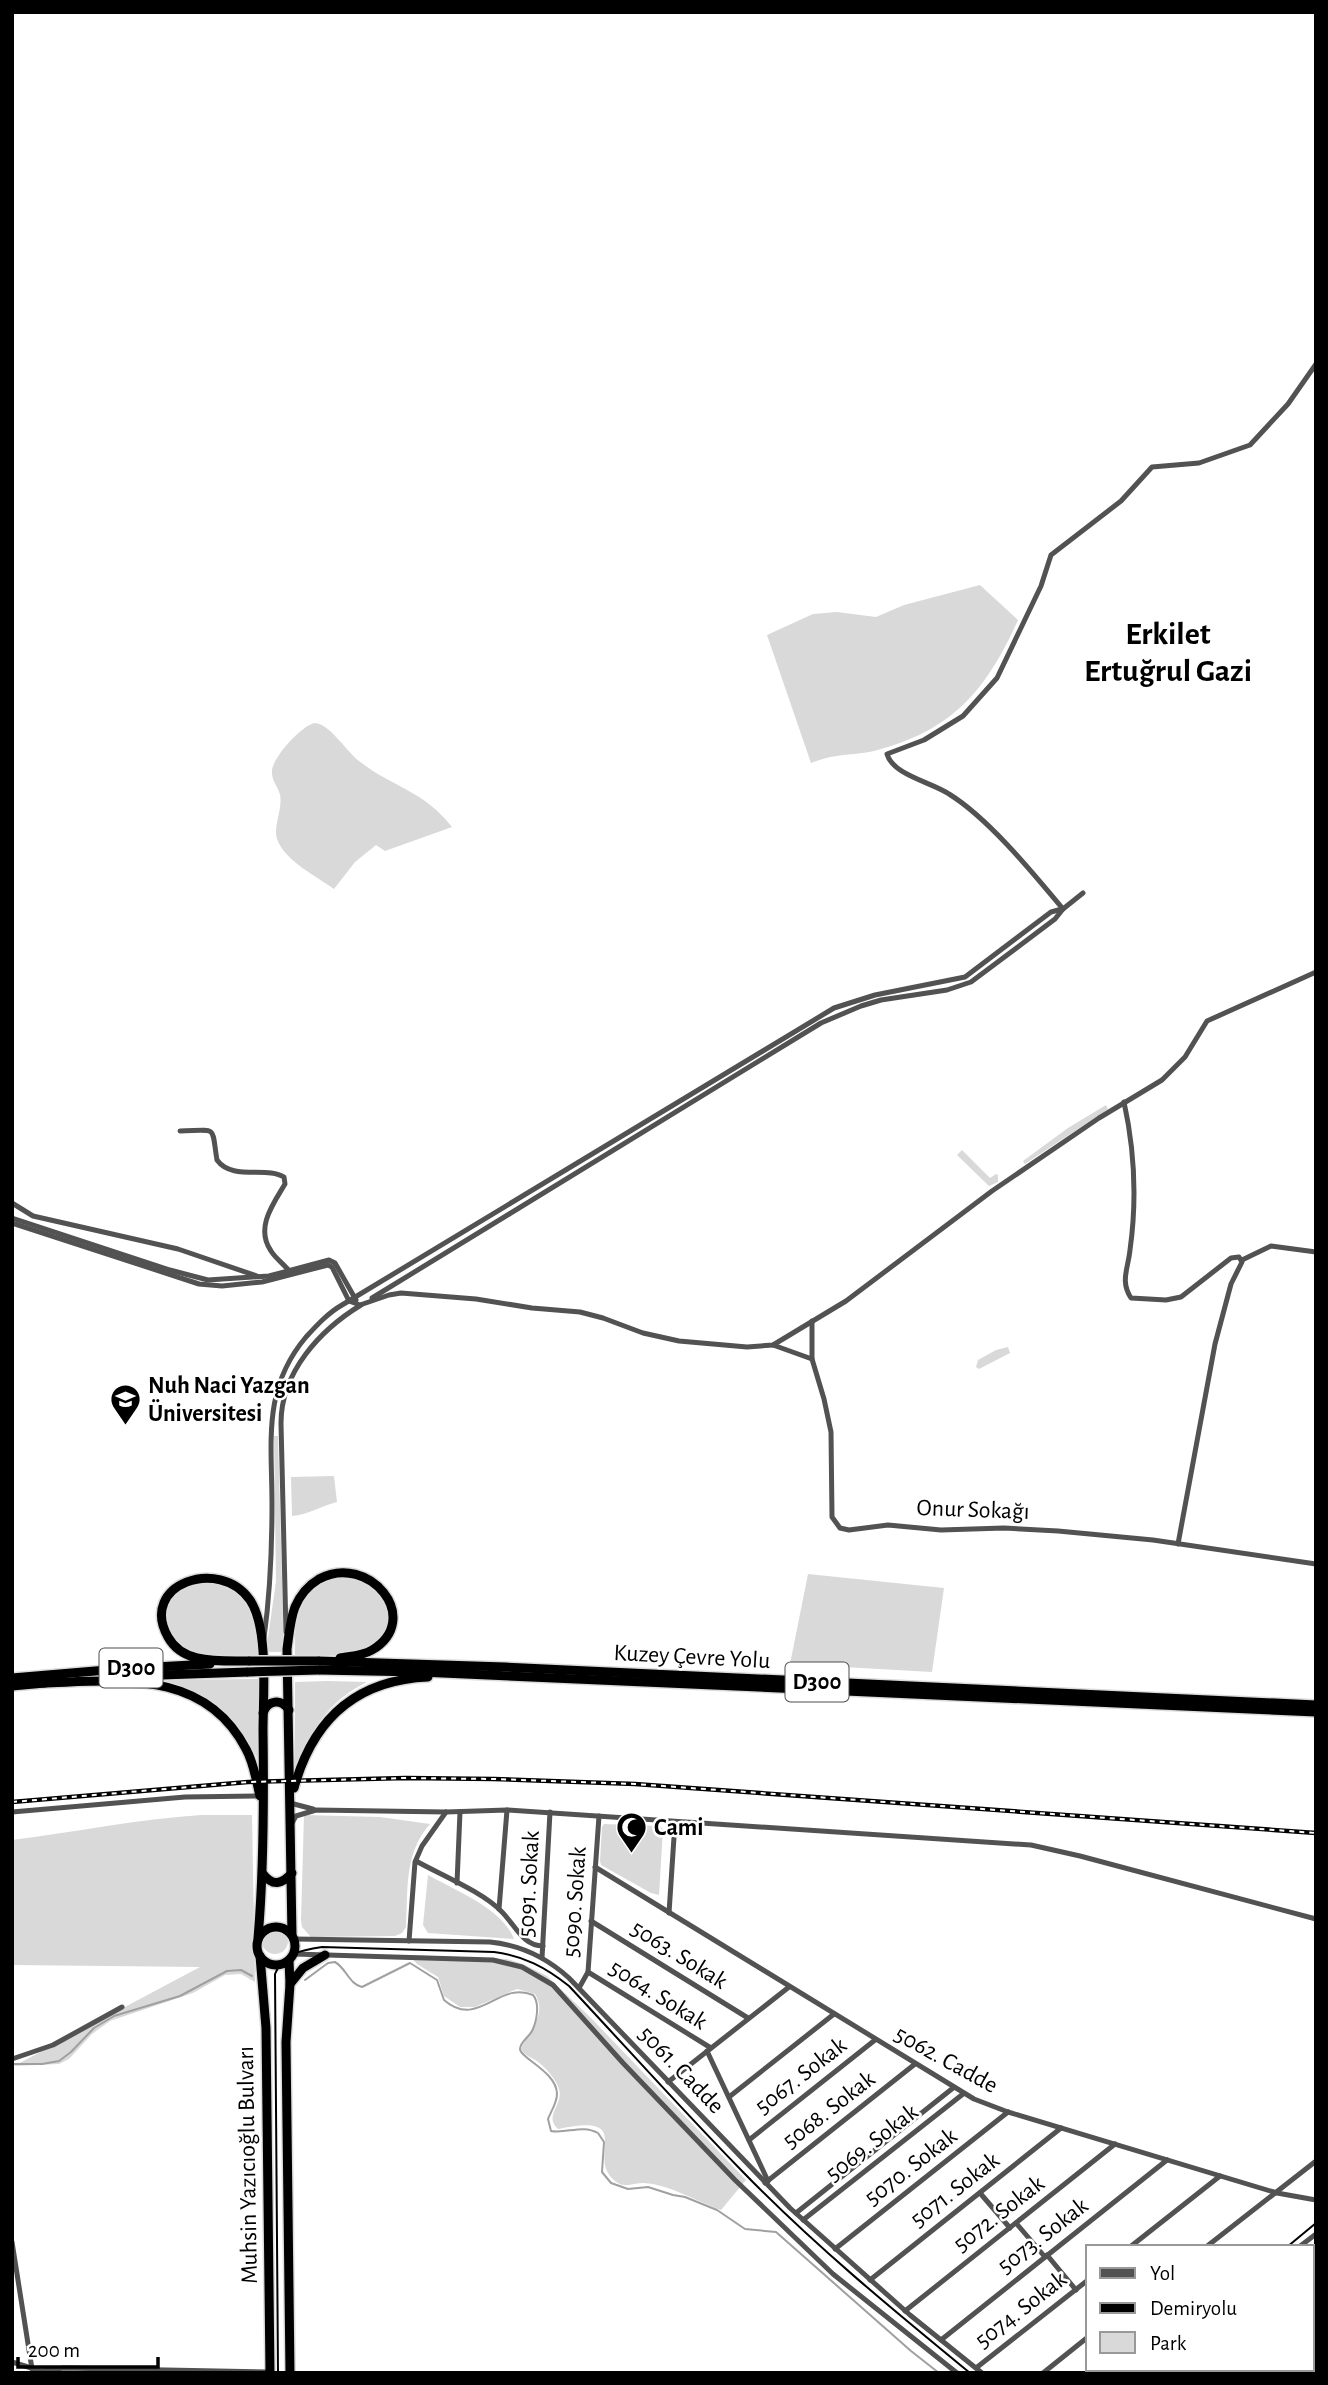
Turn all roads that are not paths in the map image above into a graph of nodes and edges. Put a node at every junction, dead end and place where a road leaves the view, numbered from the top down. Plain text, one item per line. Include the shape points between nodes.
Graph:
1 (1316, 364) edge
2 (1083, 893) dead end
3 (1063, 909) junction
4 (1316, 972) edge
5 (1124, 1102) junction
6 (180, 1131) dead end
7 (12, 1203) edge
8 (12, 1218) edge
9 (12, 1223) edge
10 (1316, 1252) edge
11 (1242, 1260) junction
12 (290, 1272) junction
13 (260, 1277) junction
14 (352, 1299) junction
15 (360, 1305) junction
16 (812, 1321) junction
17 (774, 1345) junction
18 (812, 1359) junction
19 (1178, 1544) junction
20 (1316, 1564) edge
21 (288, 1649) junction
22 (263, 1652) junction
23 (250, 1661) junction
24 (318, 1666) junction
25 (504, 1676) junction
26 (12, 1678) edge
27 (42, 1683) junction
28 (12, 1686) edge
29 (1316, 1705) edge
30 (290, 1712) junction
31 (1316, 1712) edge
32 (263, 1713) junction
33 (260, 1796) junction
34 (290, 1803) junction
35 (264, 1809) junction
36 (316, 1810) junction
37 (507, 1810) junction
38 (12, 1812) edge
39 (446, 1812) junction
40 (460, 1812) junction
41 (551, 1812) junction
42 (598, 1815) junction
43 (675, 1822) junction
44 (291, 1825) junction
45 (416, 1861) junction
46 (595, 1867) junction
47 (292, 1873) junction
48 (263, 1874) junction
49 (457, 1883) junction
50 (499, 1909) junction
51 (669, 1913) junction
52 (1316, 1919) edge
53 (591, 1921) junction
54 (293, 1937) junction
55 (258, 1938) junction
56 (409, 1941) junction
57 (543, 1946) junction
58 (325, 1955) junction
59 (260, 1956) junction
60 (291, 1957) junction
61 (542, 1958) junction
62 (587, 1972) junction
63 (290, 1984) junction
64 (789, 1987) junction
65 (579, 1988) junction
66 (122, 2007) dead end
67 (834, 2014) junction
68 (748, 2018) junction
69 (875, 2040) junction
70 (709, 2050) junction
71 (12, 2059) edge
72 (915, 2064) junction
73 (668, 2082) junction
74 (953, 2088) junction
75 (963, 2094) junction
76 (729, 2097) junction
77 (1008, 2112) junction
78 (1061, 2128) junction
79 (749, 2140) junction
80 (1115, 2144) junction
81 (1167, 2160) junction
82 (1316, 2161) edge
83 (1220, 2176) junction
84 (767, 2182) junction
85 (980, 2193) junction
86 (1277, 2193) junction
87 (1316, 2200) edge
88 (796, 2213) junction
89 (803, 2220) junction
90 (1016, 2223) junction
91 (1010, 2228) junction
92 (1316, 2234) edge
93 (12, 2242) edge
94 (1133, 2245) edge
95 (1209, 2245) edge
96 (1302, 2245) edge
97 (835, 2249) junction
98 (1046, 2256) junction
99 (870, 2280) junction
100 (1086, 2282) edge
101 (1076, 2290) junction
102 (905, 2311) junction
103 (1086, 2339) edge
104 (941, 2340) junction
105 (12, 2362) edge
106 (32, 2369) junction
107 (979, 2371) edge
108 (54, 2372) edge
109 (213, 2372) edge
110 (270, 2373) edge
111 (290, 2373) edge
112 (957, 2373) edge
113 (1043, 2373) edge

1 - 3 street via 1288,404 1250,445 1199,463 1152,467 1121,500 1051,555 997,678 963,716 925,740 887,754 897,769 940,788 972,811
2 - 3 street
3 - 14 street via 1051,912 965,977 834,1007
3 - 15 street via 971,982 871,1003 821,1023
4 - 5 street via 1207,1021 1185,1057 1162,1080
5 - 11 street via 1134,1171 1133,1230 1124,1280 1131,1298 1178,1298 1231,1258
5 - 16 street via 992,1191 858,1293
6 - 12 street via 212,1133 217,1160 226,1168 284,1177 285,1184 267,1215 265,1233 269,1249
7 - 13 street via 33,1216 178,1249
8 - 13 street via 196,1278
9 - 14 street via 204,1285 272,1281 328,1265
10 - 11 street via 1271,1246
11 - 19 street via 1215,1344
12 - 13 street
12 - 14 street via 331,1260
14 - 15 street
14 - 22 street via 327,1315 299,1346 274,1396 270,1593
15 - 17 street via 401,1293 476,1299 588,1314 679,1341
15 - 21 street via 312,1346 284,1399
16 - 17 street
16 - 18 street, Onur Sokağı
17 - 18 street
18 - 19 street, Onur Sokağı via 829,1421 831,1514 840,1528 888,1524 941,1530 1044,1530
19 - 20 street, Onur Sokağı
21 - 24 highway via 295,1606 314,1582 345,1573 372,1581 385,1592 392,1608 386,1636 372,1650
21 - 30 highway
22 - 23 highway via 255,1608 232,1583 198,1578 169,1593 162,1624 172,1644 209,1660
22 - 32 highway
23 - 24 highway, D300, bridge
23 - 26 highway, D300
24 - 25 highway, Kuzey Çevre Yolu / D300
24 - 27 highway, D300, bridge
24 - 29 highway, Kuzey Çevre Yolu / D300 via 505,1667
25 - 31 highway, Kuzey Çevre Yolu / D300
25 - 34 highway via 409,1679 359,1695 330,1716 316,1734
27 - 28 highway, D300
27 - 33 highway via 145,1682 193,1697 215,1711 239,1737 251,1758
30 - 32 highway via 277,1702
30 - 34 highway
32 - 35 highway
33 - 35 highway
33 - 38 street via 185,1797
34 - 36 street
34 - 44 highway
35 - 48 highway
36 - 39 street
36 - 44 street via 296,1816
37 - 40 street
37 - 41 street
37 - 50 street
39 - 40 street
39 - 45 street
40 - 49 street
41 - 42 street
41 - 57 street, 5091. Sokak
42 - 43 street
42 - 46 street, 5090. Sokak
43 - 51 street
43 - 52 street via 1031,1845
44 - 47 highway
45 - 49 street
45 - 56 street
46 - 51 street, 5062. Cadde
46 - 53 street, 5090. Sokak
47 - 48 highway via 277,1883
47 - 54 highway
48 - 55 highway
49 - 50 street
50 - 57 street via 526,1942
51 - 64 street, 5062. Cadde
53 - 62 street, 5090. Sokak
53 - 68 street, 5063. Sokak
54 - 55 highway via 283,1928 272,1927
54 - 56 street, 5061. Cadde
54 - 60 highway
55 - 59 highway
56 - 61 street, 5061. Cadde via 497,1943
57 - 61 street, 5091. Sokak
58 - 60 street, 5061. Cadde
58 - 63 highway via 303,1968
58 - 112 street, 5061. Cadde via 493,1960 542,1977 735,2180 833,2274
59 - 60 highway via 275,1965
59 - 110 highway, Muhsin Yazıcıoğlu Bulvarı via 266,2028
60 - 63 highway, Muhsin Yazıcıoğlu Bulvarı
61 - 65 street, 5061. Cadde
62 - 65 street, 5090. Sokak
62 - 70 street, 5064. Sokak
63 - 111 highway, Muhsin Yazıcıoğlu Bulvarı via 286,2042
64 - 67 street, 5062. Cadde
64 - 68 street
65 - 73 street, 5061. Cadde
66 - 71 street via 53,2045
67 - 69 street, 5062. Cadde
67 - 76 street
68 - 70 street
69 - 72 street, 5062. Cadde
69 - 79 street, 5067. Sokak
70 - 73 street
70 - 76 street
72 - 74 street, 5062. Cadde
72 - 84 street, 5068. Sokak
73 - 84 street, 5061. Cadde
74 - 75 street, 5062. Cadde
74 - 88 street, 5069. Sokak
75 - 77 street, 5062. Cadde
75 - 89 street, 5069. Sokak
76 - 79 street
77 - 78 street, 5062. Cadde
77 - 97 street, 5070. Sokak
78 - 80 street, 5062. Cadde
78 - 85 street, 5071. Sokak
79 - 84 street
80 - 81 street, 5062. Cadde
80 - 90 street, 5072. Sokak
81 - 83 street, 5062. Cadde
81 - 98 street, 5073. Sokak
82 - 86 street
83 - 86 street, 5062. Cadde
83 - 94 street
84 - 88 street, 5061. Cadde
85 - 91 street
85 - 99 street, 5071. Sokak
86 - 87 street, 5062. Cadde
86 - 95 street
88 - 89 street, 5061. Cadde
89 - 97 street, 5061. Cadde
90 - 91 street, 5072. Sokak
90 - 98 street
91 - 102 street, 5072. Sokak
92 - 96 street
93 - 106 street
97 - 99 street, 5061. Cadde
98 - 101 street
98 - 104 street, 5073. Sokak
99 - 102 street, 5061. Cadde
100 - 101 street, 5074. Sokak
101 - 107 street, 5074. Sokak
102 - 104 street, 5061. Cadde
103 - 113 street
104 - 107 street, 5061. Cadde
105 - 106 street
106 - 108 street
108 - 109 street via 64,2368
109 - 110 street

